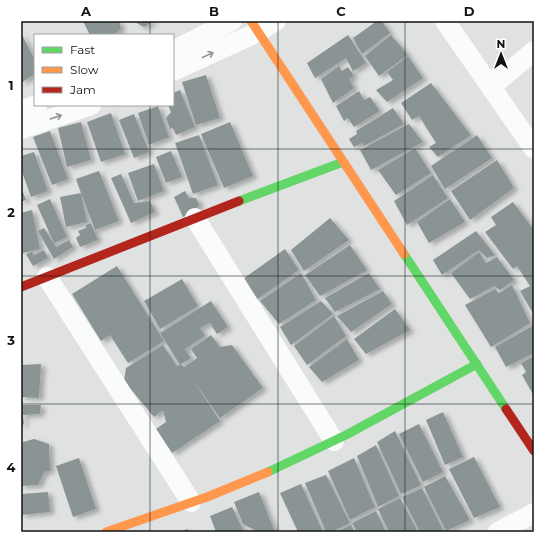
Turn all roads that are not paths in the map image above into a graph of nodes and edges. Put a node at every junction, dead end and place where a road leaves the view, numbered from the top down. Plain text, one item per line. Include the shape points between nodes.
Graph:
1 (232, 21) edge
2 (276, 21) edge
3 (445, 21) edge
4 (254, 26) edge
5 (174, 50) edge
6 (534, 51) edge
7 (174, 70) edge
8 (491, 87) junction
9 (34, 106) edge
10 (88, 106) edge
11 (21, 110) edge
12 (21, 129) edge
13 (534, 149) edge
14 (343, 162) junction
15 (195, 218) junction
16 (47, 277) junction
17 (21, 287) edge
18 (477, 364) junction
19 (334, 441) junction
20 (534, 451) edge
21 (191, 502) junction
22 (534, 513) edge
23 (106, 532) edge
24 (498, 532) edge

1 - 5 street
2 - 4 street
3 - 8 street
7 -> 4 street
4 - 14 street
6 - 8 street
8 - 13 street
9 - 11 street
12 -> 10 street
14 - 15 street
14 - 18 street
15 - 16 street
15 - 19 street
16 - 17 street
16 - 21 street
18 - 19 street
18 - 20 street
19 - 21 street via 266,473
21 - 23 street
22 - 24 street

